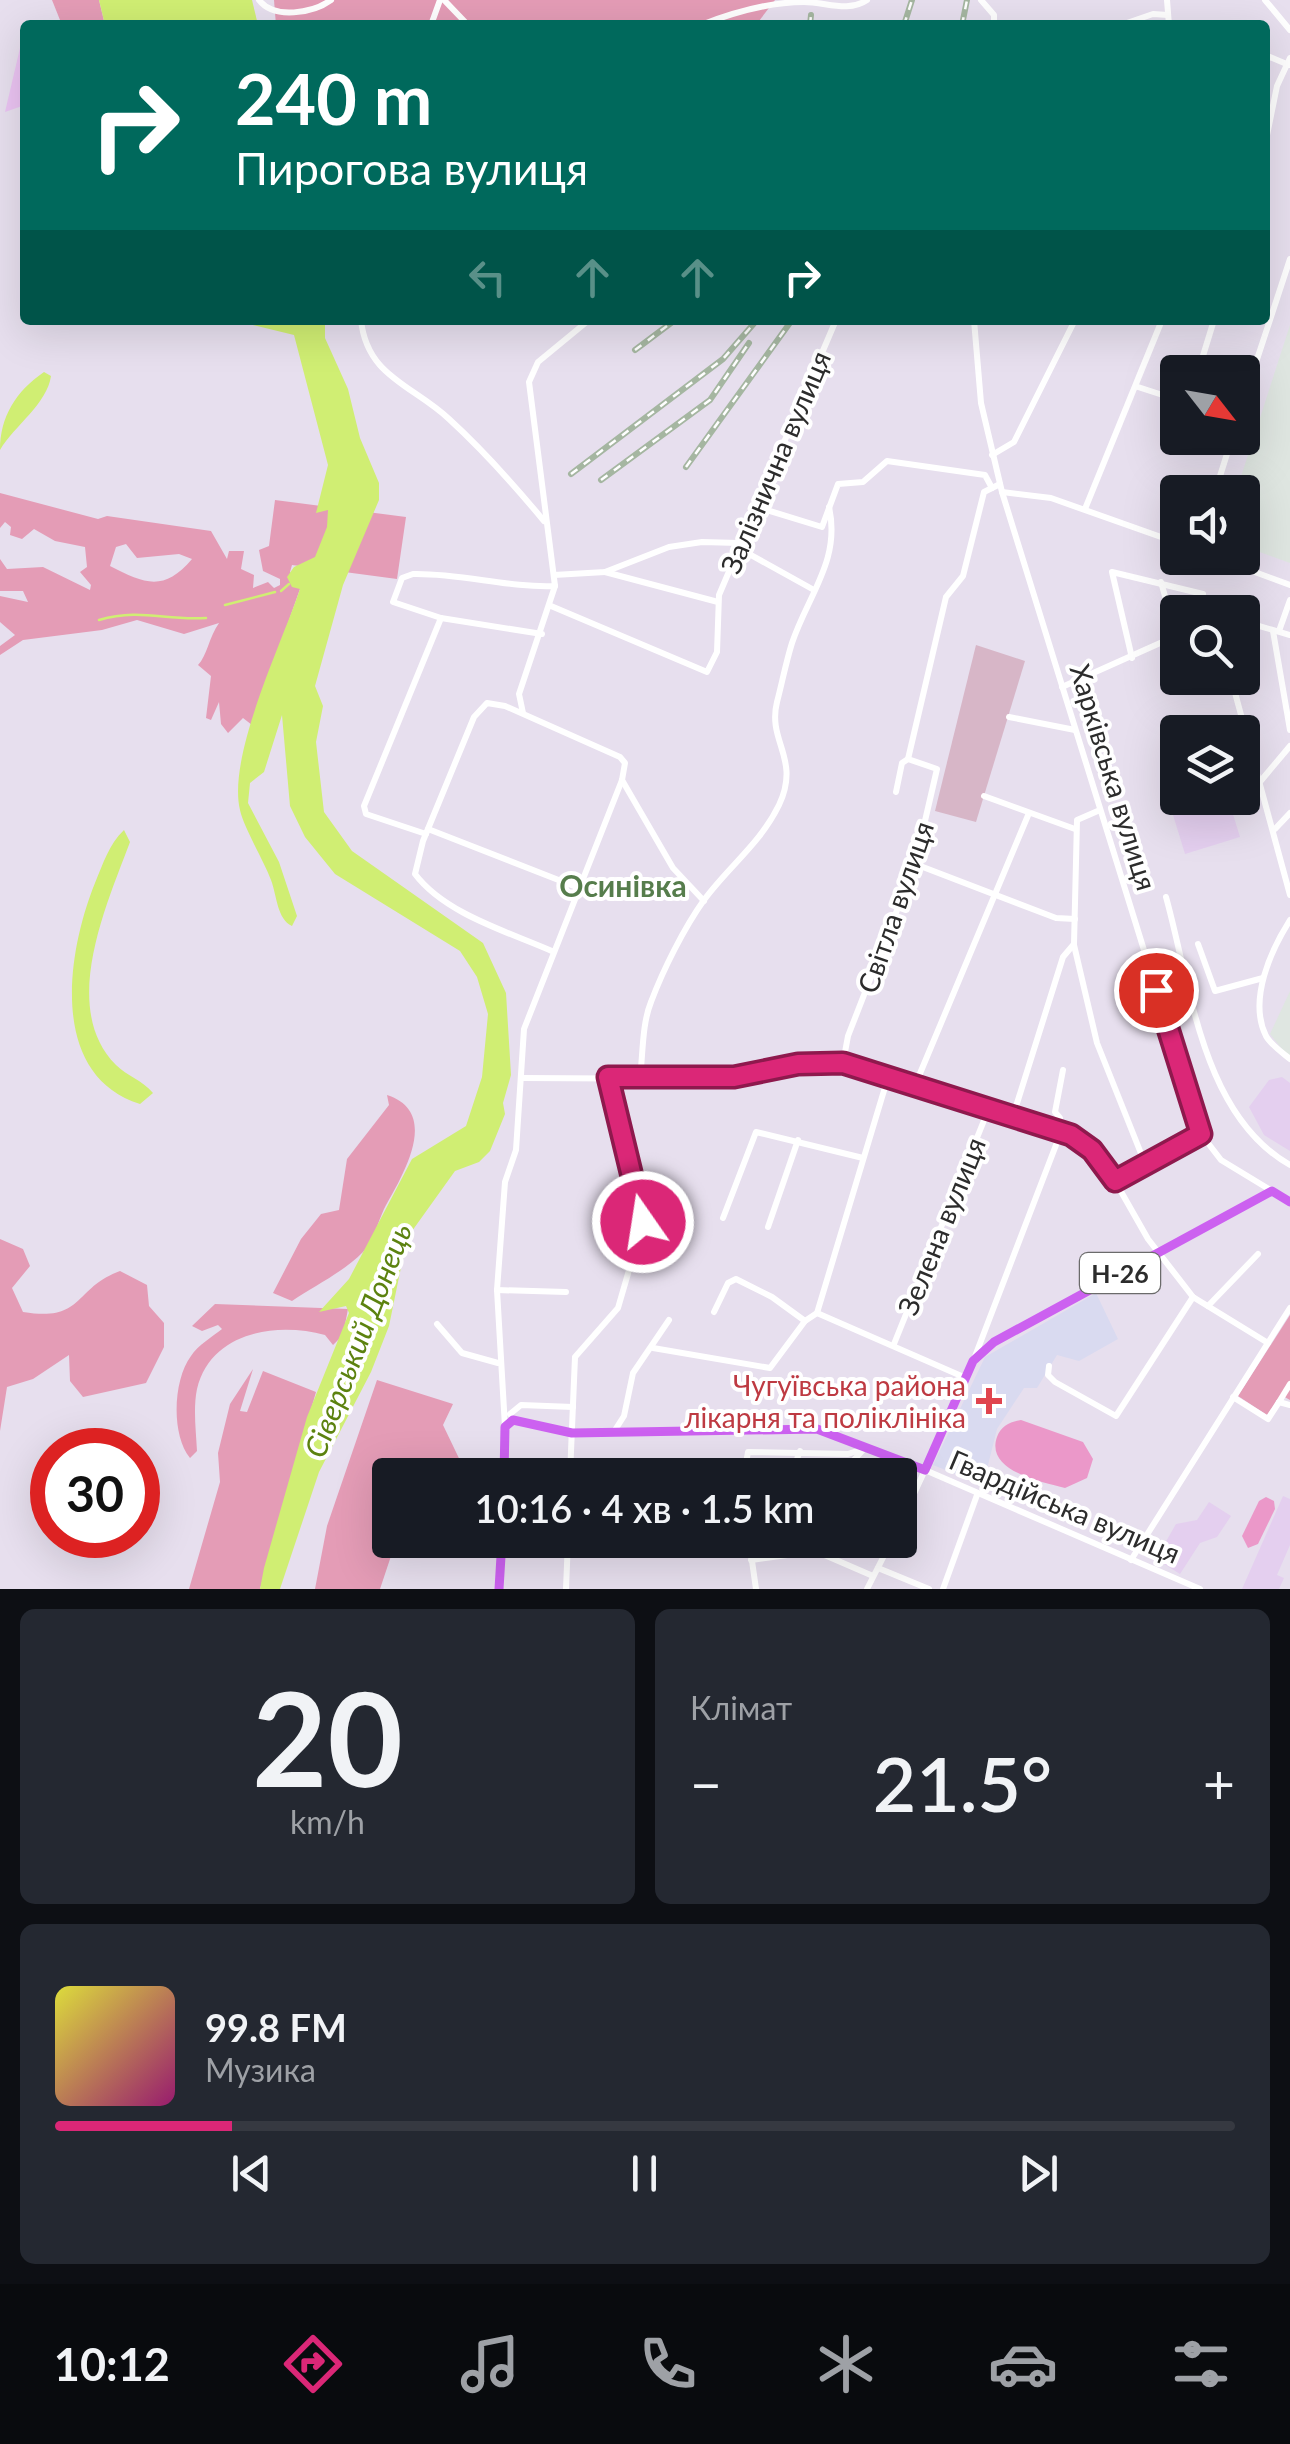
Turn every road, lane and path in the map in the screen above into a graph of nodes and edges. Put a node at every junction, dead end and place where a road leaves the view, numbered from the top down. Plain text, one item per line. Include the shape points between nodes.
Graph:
1 (259, 0) edge
2 (331, 0) edge
3 (442, 0) edge
4 (867, 0) edge
5 (1168, 0) edge
6 (1264, 0) edge
7 (1168, 15) junction
8 (463, 20) edge
9 (723, 20) edge
10 (1136, 20) edge
11 (1168, 20) edge
12 (1290, 30) edge
13 (1289, 62) edge
14 (1270, 83) edge
15 (1278, 86) junction
16 (1270, 122) edge
17 (1290, 260) edge
18 (1270, 320) edge
19 (362, 325) edge
20 (583, 325) edge
21 (834, 325) edge
22 (974, 325) edge
23 (1072, 325) edge
24 (1160, 325) edge
25 (1212, 325) edge
26 (1268, 325) edge
27 (1203, 355) edge
28 (1259, 355) edge
29 (1138, 387) junction
30 (1160, 394) edge
31 (992, 456) junction
32 (998, 488) junction
33 (830, 507) junction
34 (757, 508) junction
35 (1085, 509) junction
36 (546, 524) junction
37 (1160, 536) edge
38 (740, 546) junction
39 (605, 572) junction
40 (1260, 573) edge
41 (554, 575) junction
42 (1161, 582) junction
43 (1290, 584) edge
44 (555, 586) junction
45 (814, 590) junction
46 (1203, 594) dead end
47 (1165, 595) edge
48 (1290, 600) edge
49 (718, 602) junction
50 (551, 606) junction
51 (441, 618) junction
52 (1260, 626) edge
53 (1276, 631) junction
54 (542, 634) junction
55 (1290, 635) edge
56 (1160, 644) edge
57 (1132, 658) junction
58 (1062, 686) junction
59 (518, 700) junction
60 (505, 706) junction
61 (524, 714) junction
62 (1009, 717) dead end
63 (1075, 730) junction
64 (1290, 730) edge
65 (1290, 746) edge
66 (908, 759) junction
67 (622, 780) junction
68 (1260, 782) edge
69 (1260, 786) edge
70 (896, 792) dead end
71 (984, 796) dead end
72 (1100, 810) junction
73 (1029, 813) junction
74 (1290, 813) edge
75 (1075, 828) junction
76 (1275, 829) junction
77 (427, 831) junction
78 (915, 864) junction
79 (578, 888) junction
80 (994, 894) junction
81 (1290, 895) edge
82 (1166, 898) dead end
83 (704, 901) junction
84 (1075, 919) junction
85 (1290, 920) edge
86 (1074, 944) junction
87 (1198, 944) dead end
88 (554, 952) junction
89 (1263, 978) junction
90 (1290, 1060) edge
91 (843, 1063) junction
92 (1063, 1070) dead end
93 (890, 1074) junction
94 (608, 1077) junction
95 (522, 1078) junction
96 (640, 1078) junction
97 (916, 1083) junction
98 (989, 1108) junction
99 (1013, 1116) junction
100 (1059, 1131) junction
101 (1201, 1134) junction
102 (798, 1140) junction
103 (864, 1158) junction
104 (1146, 1166) junction
105 (1290, 1166) edge
106 (1115, 1181) junction
107 (1272, 1191) junction
108 (1290, 1202) edge
109 (723, 1218) dead end
110 (768, 1227) dead end
111 (1158, 1252) junction
112 (1258, 1254) dead end
113 (497, 1290) junction
114 (566, 1292) dead end
115 (1193, 1297) junction
116 (1208, 1306) junction
117 (1290, 1308) edge
118 (714, 1312) dead end
119 (817, 1313) junction
120 (670, 1320) dead end
121 (805, 1321) junction
122 (437, 1324) dead end
123 (1268, 1343) junction
124 (894, 1344) junction
125 (653, 1348) junction
126 (973, 1361) junction
127 (498, 1363) junction
128 (1049, 1366) dead end
129 (966, 1378) junction
130 (1290, 1384) edge
131 (1232, 1397) junction
132 (500, 1400) junction
133 (1279, 1402) junction
134 (1290, 1404) edge
135 (573, 1408) junction
136 (513, 1417) junction
137 (504, 1427) junction
138 (615, 1430) junction
139 (572, 1433) junction
140 (865, 1448) junction
141 (800, 1452) junction
142 (504, 1458) edge
143 (571, 1458) edge
144 (747, 1458) edge
145 (798, 1458) edge
146 (856, 1458) edge
147 (926, 1470) junction
148 (917, 1489) edge
149 (977, 1495) junction
150 (501, 1558) edge
151 (567, 1558) edge
152 (766, 1558) edge
153 (842, 1558) edge
154 (883, 1558) edge
155 (752, 1560) joint
156 (1131, 1560) junction
157 (876, 1572) junction
158 (498, 1589) edge
159 (566, 1589) edge
160 (756, 1589) edge
161 (867, 1589) edge
162 (930, 1589) edge
163 (943, 1589) edge
164 (1200, 1589) edge

1 - 2 street via 269,9 298,12
3 - 8 street
4 - 9 street via 852,8 802,2
5 - 7 street
6 - 12 street
7 - 10 street
7 - 11 street
13 - 15 street
14 - 15 street
15 - 16 street
17 - 18 street
19 - 36 street via 367,348 385,374 454,422
20 - 36 street via 538,362 529,382
21 - 34 street, Залізнична вулиця
22 - 31 street, Харківська вулиця
23 - 31 street via 1014,442
24 - 29 street
25 - 27 street
26 - 28 street
29 - 30 street
29 - 35 street
31 - 32 street, Харківська вулиця
32 - 33 street via 985,475 887,461 863,482 838,484
32 - 35 street
32 - 58 street, Харківська вулиця
32 - 66 street via 984,492 963,576 946,597
33 - 34 street via 822,527
33 - 45 street via 832,544
34 - 38 street, Залізнична вулиця
35 - 37 street
36 - 41 street
38 - 39 street via 669,547
38 - 45 street
38 - 49 street, Залізнична вулиця
39 - 41 street
39 - 49 street
40 - 43 street
41 - 44 street
42 - 46 street
42 - 47 street
42 - 57 street via 1112,572
44 - 50 street
44 - 51 street via 440,574 402,578 393,602
45 - 83 street via 776,709 776,732 790,764 781,801 756,845
48 - 53 street
49 - 50 street, Залізнична вулиця via 717,652 706,672
50 - 54 street
51 - 54 street
51 - 77 street via 364,806 366,814
52 - 53 street
53 - 55 street
53 - 64 street
54 - 59 street
56 - 57 street
57 - 58 street
58 - 63 street, Харківська вулиця
59 - 60 street
59 - 61 street
60 - 61 street
60 - 77 street via 487,703 478,710
61 - 67 street via 620,757
62 - 63 street
63 - 72 street, Харківська вулиця
65 - 68 street
66 - 70 street
66 - 78 street, Світла вулиця via 938,769
67 - 79 street
67 - 83 street via 673,868
69 - 76 street
71 - 73 street
72 - 75 street via 1082,814
72 - 101 street, Харківська вулиця
73 - 75 street
73 - 80 street
74 - 76 street
75 - 84 street
76 - 81 street
77 - 79 street
77 - 88 street via 415,874 424,886 456,908
78 - 80 street
78 - 91 street, Світла вулиця
79 - 88 street
80 - 84 street
80 - 97 street
82 - 105 street via 1222,1095 1262,1150
83 - 96 street via 650,1004
84 - 86 street
85 - 89 street
86 - 99 street via 1063,957
86 - 104 street via 1097,1044
87 - 89 street via 1215,991
88 - 95 street via 524,1029
89 - 90 street via 1266,1036
91 - 93 street
91 - 96 street via 734,1077
92 - 100 street via 1055,1112
93 - 97 street
93 - 103 street
94 - 95 street
94 - 96 street
94 - 135 street via 643,1222 618,1308 574,1357
95 - 113 street
97 - 98 street
98 - 99 street
98 - 124 street, Зелена вулиця
99 - 100 street
100 - 106 street via 1092,1150
100 - 126 street
101 - 104 street
101 - 107 street, Харківська вулиця via 1220,1160
102 - 103 street
102 - 109 street via 753,1134
102 - 110 street
103 - 119 street
104 - 106 street
106 - 111 street
107 - 108 main road, Харківська вулиця
107 - 111 main road, Н-26
111 - 115 street
111 - 126 main road, Н-26 via 994,1342
112 - 116 street
113 - 114 street
113 - 127 street
115 - 116 street
115 - 128 street via 1116,1416 1055,1382
116 - 123 street
117 - 123 street
118 - 121 street via 736,1279
119 - 121 street
119 - 124 street
120 - 125 street
121 - 125 street via 768,1368
122 - 127 street via 462,1354
123 - 131 street
124 - 129 street
125 - 138 street via 633,1372
126 - 129 main road
127 - 132 street
129 - 147 main road
130 - 133 street
131 - 133 street via 1268,1419
131 - 156 street
132 - 136 street
132 - 137 street
133 - 134 street
135 - 136 street via 522,1405
135 - 139 street
136 - 137 main road
136 - 139 main road, Гвардійська вулиця
137 - 142 main road
138 - 139 main road, Гвардійська вулиця
138 - 140 main road, Гвардійська вулиця via 807,1428
139 - 143 street
140 - 141 street
140 - 146 street
140 - 147 main road, Гвардійська вулиця
141 - 144 street via 748,1452
141 - 145 street
147 - 148 street
147 - 149 street, Гвардійська вулиця
149 - 156 street, Гвардійська вулиця
149 - 163 street
150 - 158 main road
151 - 159 street
152 - 155 street
153 - 157 street
154 - 157 street
155 - 160 street
156 - 164 street, Гвардійська вулиця
157 - 161 street
157 - 162 street

